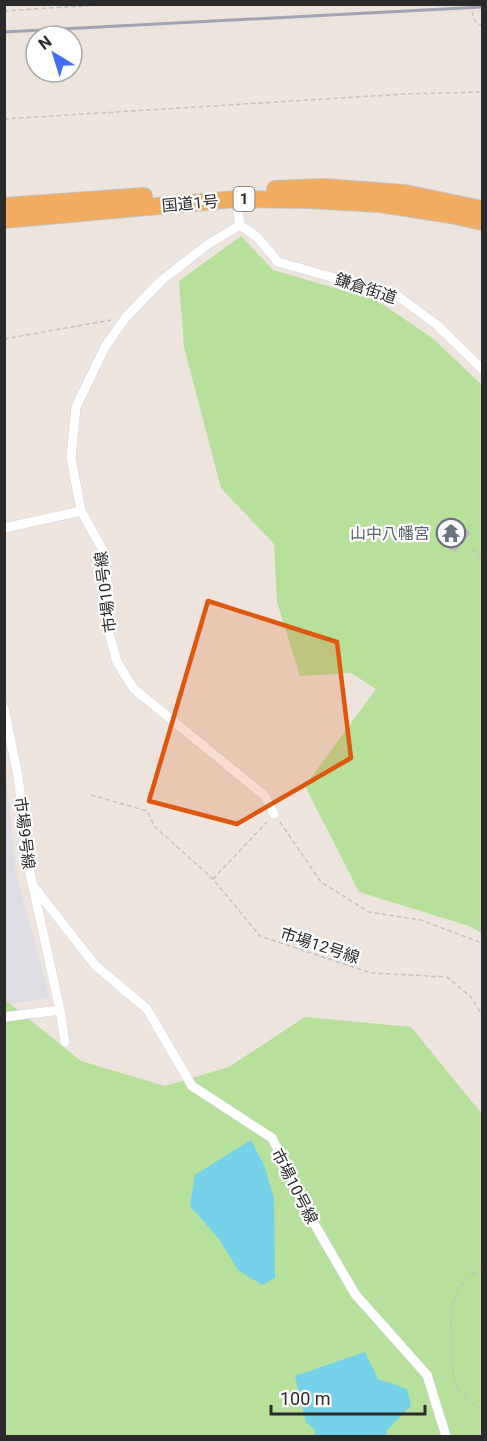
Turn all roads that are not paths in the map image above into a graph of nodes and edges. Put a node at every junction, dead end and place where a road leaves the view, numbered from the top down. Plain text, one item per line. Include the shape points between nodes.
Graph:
1 (236, 199) junction
2 (4, 206) edge
3 (483, 209) edge
4 (4, 220) edge
5 (483, 222) edge
6 (240, 225) junction
7 (483, 369) edge
8 (81, 511) junction
9 (4, 528) edge
10 (4, 708) edge
11 (274, 814) road end
12 (33, 887) junction
13 (60, 1010) junction
14 (4, 1017) edge
15 (65, 1042) dead end
16 (446, 1437) edge

1 - 4 highway, 国道1号 / 1
1 - 5 highway, 国道1号 / 1 via 380,204
1 - 6 street
2 - 3 highway, 国道1号 / 1 via 323,187 405,193
6 - 7 street, 鎌倉街道 via 257,237 278,262 398,296
6 - 8 street, 市場10号線 via 161,281 126,317 105,347 76,407 71,457
8 - 9 street
8 - 11 street, 市場10号線 via 104,552 109,599 106,622 117,662 134,689 265,796
10 - 12 street, 市場9号線
12 - 13 street, 市場9号線
12 - 16 street, 市場10号線 via 95,965 147,1009 192,1086 272,1138 355,1294 427,1375
13 - 14 street
13 - 15 street, 市場9号線

